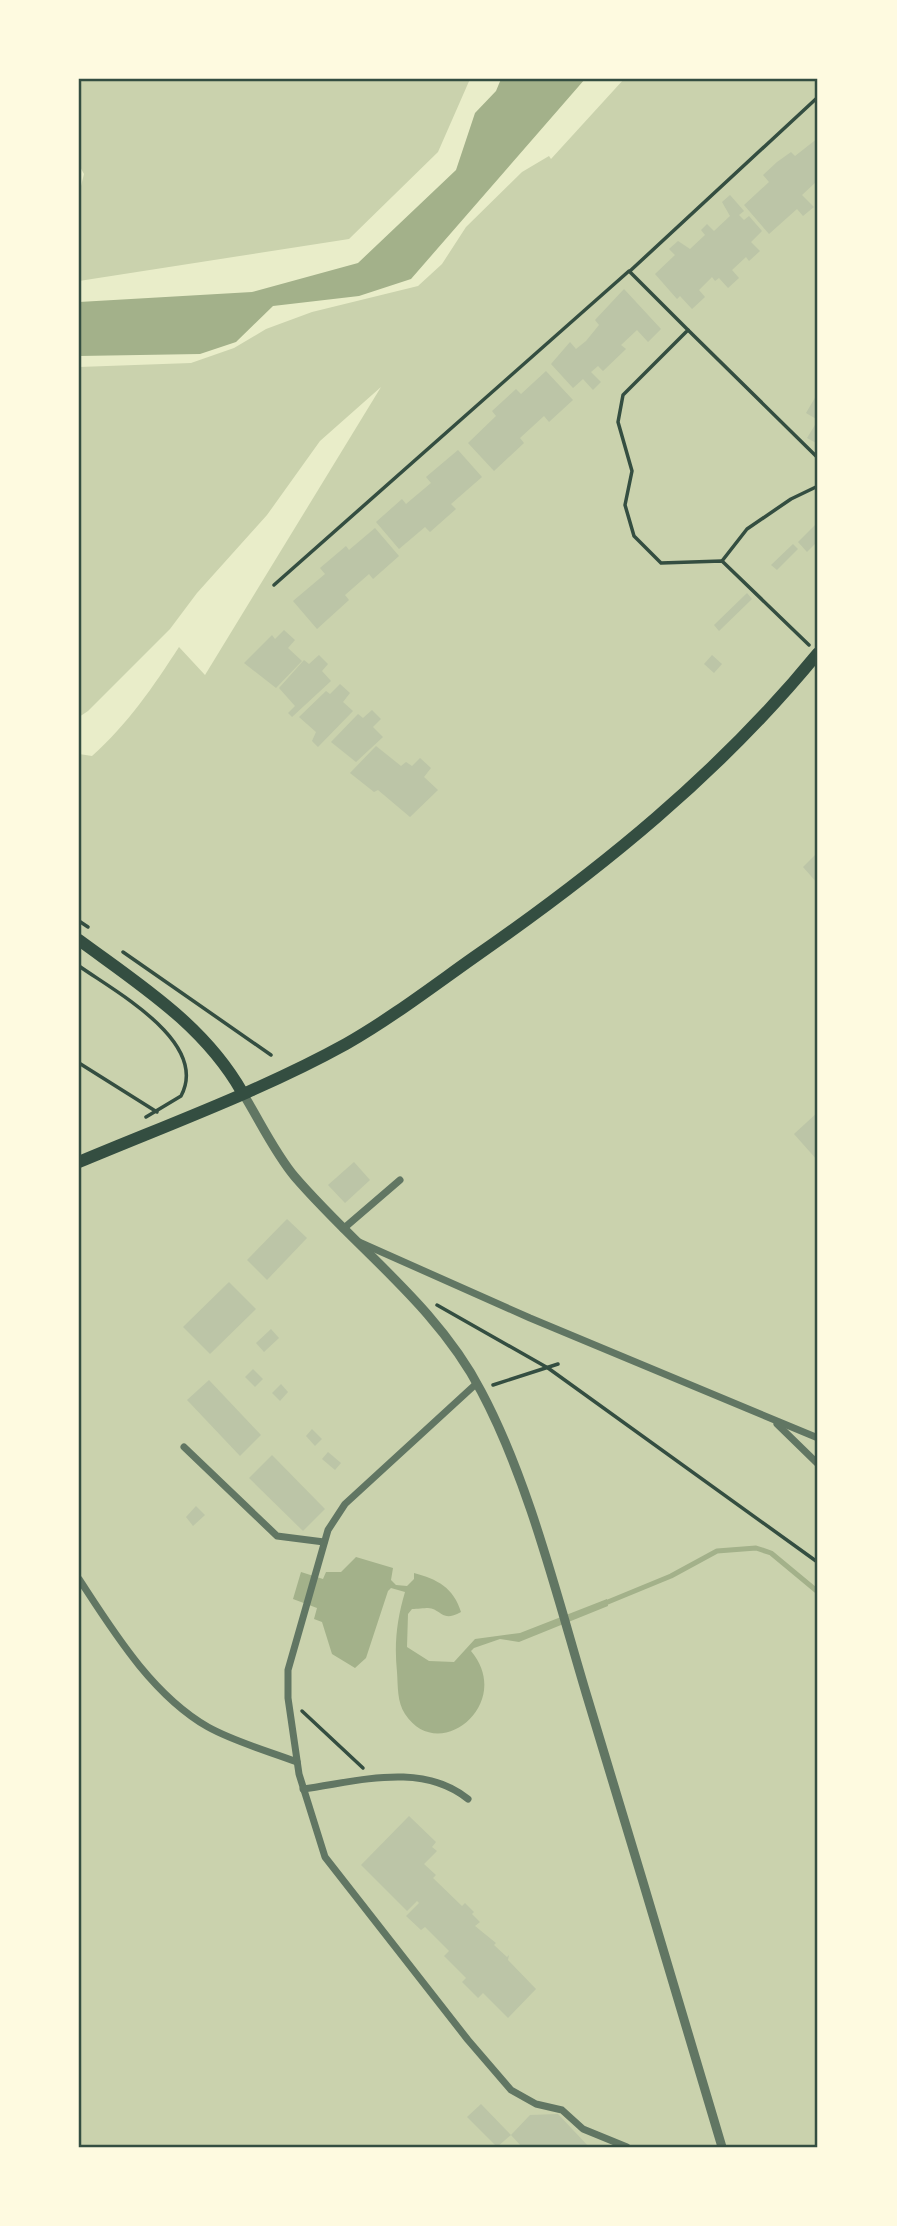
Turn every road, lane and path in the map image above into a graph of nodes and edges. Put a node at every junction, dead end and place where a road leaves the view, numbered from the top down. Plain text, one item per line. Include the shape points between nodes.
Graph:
1 (818, 97) edge
2 (629, 271) junction
3 (688, 330) junction
4 (818, 458) edge
5 (818, 486) edge
6 (722, 561) junction
7 (274, 585) dead end
8 (818, 653) edge
9 (79, 921) edge
10 (90, 929) dead end
11 (79, 940) edge
12 (113, 944) dead end
13 (79, 966) edge
14 (271, 1055) dead end
15 (79, 1063) edge
16 (242, 1091) junction
17 (157, 1112) junction
18 (135, 1122) dead end
19 (166, 1125) junction
20 (79, 1162) edge
21 (400, 1180) dead end
22 (343, 1229) junction
23 (352, 1238) junction
24 (407, 1290) junction
25 (558, 1364) dead end
26 (548, 1368) junction
27 (479, 1386) junction
28 (774, 1422) junction
29 (818, 1438) edge
30 (184, 1447) dead end
31 (818, 1464) edge
32 (324, 1542) junction
33 (816, 1561) dead end
34 (79, 1579) edge
35 (288, 1698) junction
36 (297, 1762) junction
37 (374, 1779) junction
38 (303, 1789) junction
39 (468, 1799) dead end
40 (627, 2147) edge
41 (722, 2147) edge

1 - 2 path
2 - 3 path
2 - 7 path
3 - 4 path
3 - 6 path via 623,395 618,422 632,471 625,505 634,536 661,563
5 - 6 path via 747,529
6 - 8 path
8 - 16 main road via 703,778 555,898 368,1030 294,1070
9 - 10 path
11 - 16 main road via 196,1030
12 - 14 path
13 - 17 path via 157,1023 179,1048 186,1066 185,1089 173,1104
15 - 17 path
16 - 19 main road
16 - 22 street via 293,1174
17 - 18 path
17 - 19 path
19 - 20 main road
21 - 22 street
22 - 23 street
23 - 24 street
23 - 28 street
24 - 26 path
24 - 27 street
25 - 26 path
26 - 27 path
26 - 33 path
27 - 32 street via 345,1504
27 - 41 street via 516,1471 567,1627
28 - 29 street
28 - 31 street
30 - 32 street via 277,1536
32 - 35 street via 288,1670
34 - 36 street via 146,1672 176,1703 223,1734
35 - 36 street
35 - 37 path
36 - 38 street
37 - 38 street
37 - 39 street via 417,1776 443,1783
38 - 40 street via 325,1857 511,2090 536,2104 562,2110 583,2129

